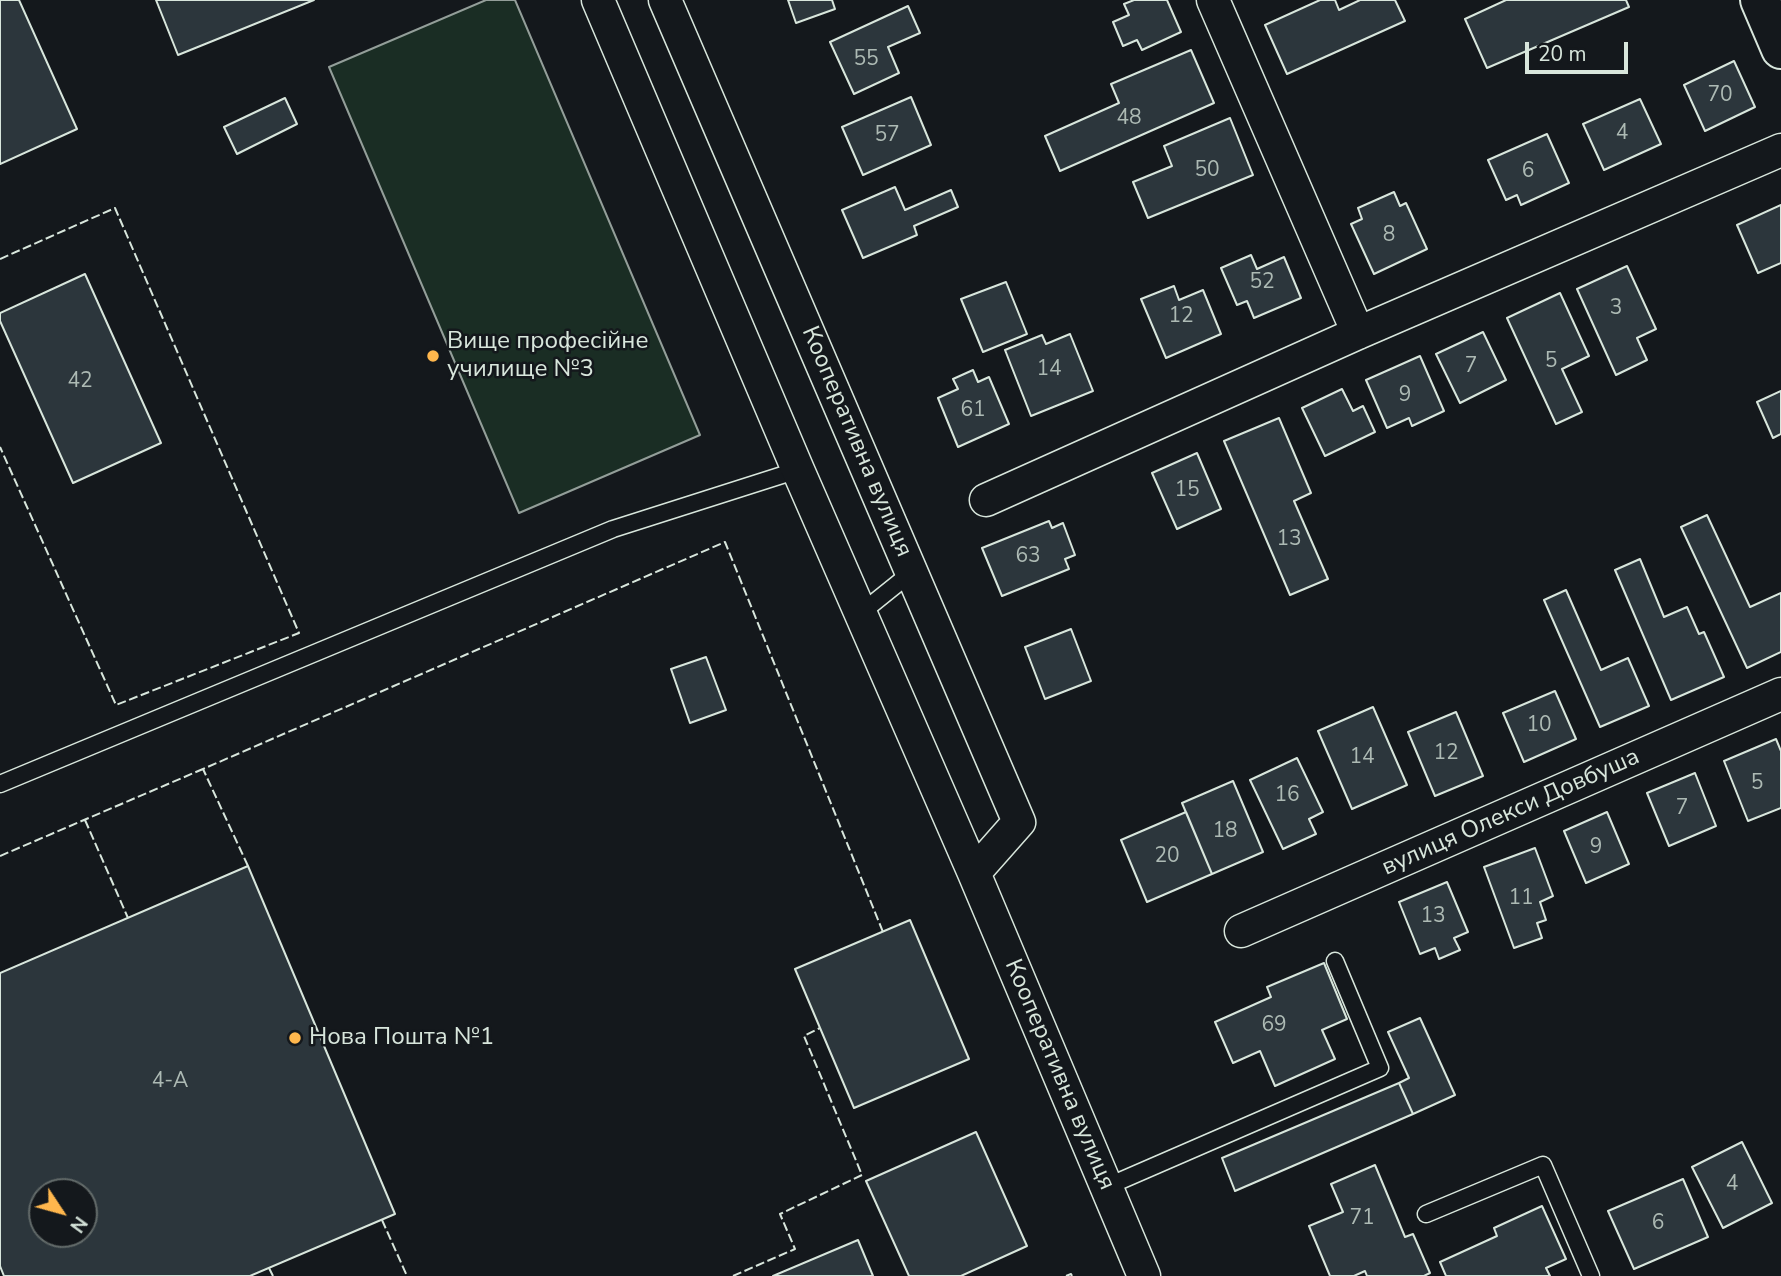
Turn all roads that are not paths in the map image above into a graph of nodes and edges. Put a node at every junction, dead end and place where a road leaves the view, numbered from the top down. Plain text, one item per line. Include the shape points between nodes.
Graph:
1 (598, 0) edge
2 (665, 0) edge
3 (1213, 0) edge
4 (1760, 0) edge
5 (1781, 49) edge
6 (1781, 150) edge
7 (1358, 333) junction
8 (798, 470) junction
9 (986, 500) dead end
10 (912, 572) junction
11 (861, 613) junction
12 (1781, 694) edge
13 (0, 784) edge
14 (974, 873) junction
15 (1241, 931) dead end
16 (1335, 961) dead end
17 (1107, 1187) junction
18 (1426, 1214) dead end
19 (1144, 1276) edge
20 (1591, 1276) edge

1 - 8 street, Кооперативна вулиця
2 - 10 street, Кооперативна вулиця
3 - 7 street
4 - 5 street
6 - 7 street
7 - 9 street
8 - 11 street, Кооперативна вулиця
8 - 13 lane via 614,529
10 - 11 lane
10 - 14 street, Кооперативна вулиця via 1019,822
11 - 14 street, Кооперативна вулиця
12 - 15 street, вулиця Олекси Довбуша
14 - 17 street, Кооперативна вулиця
16 - 17 lane via 1380,1068
17 - 19 street, Кооперативна вулиця
18 - 20 lane via 1543,1165

